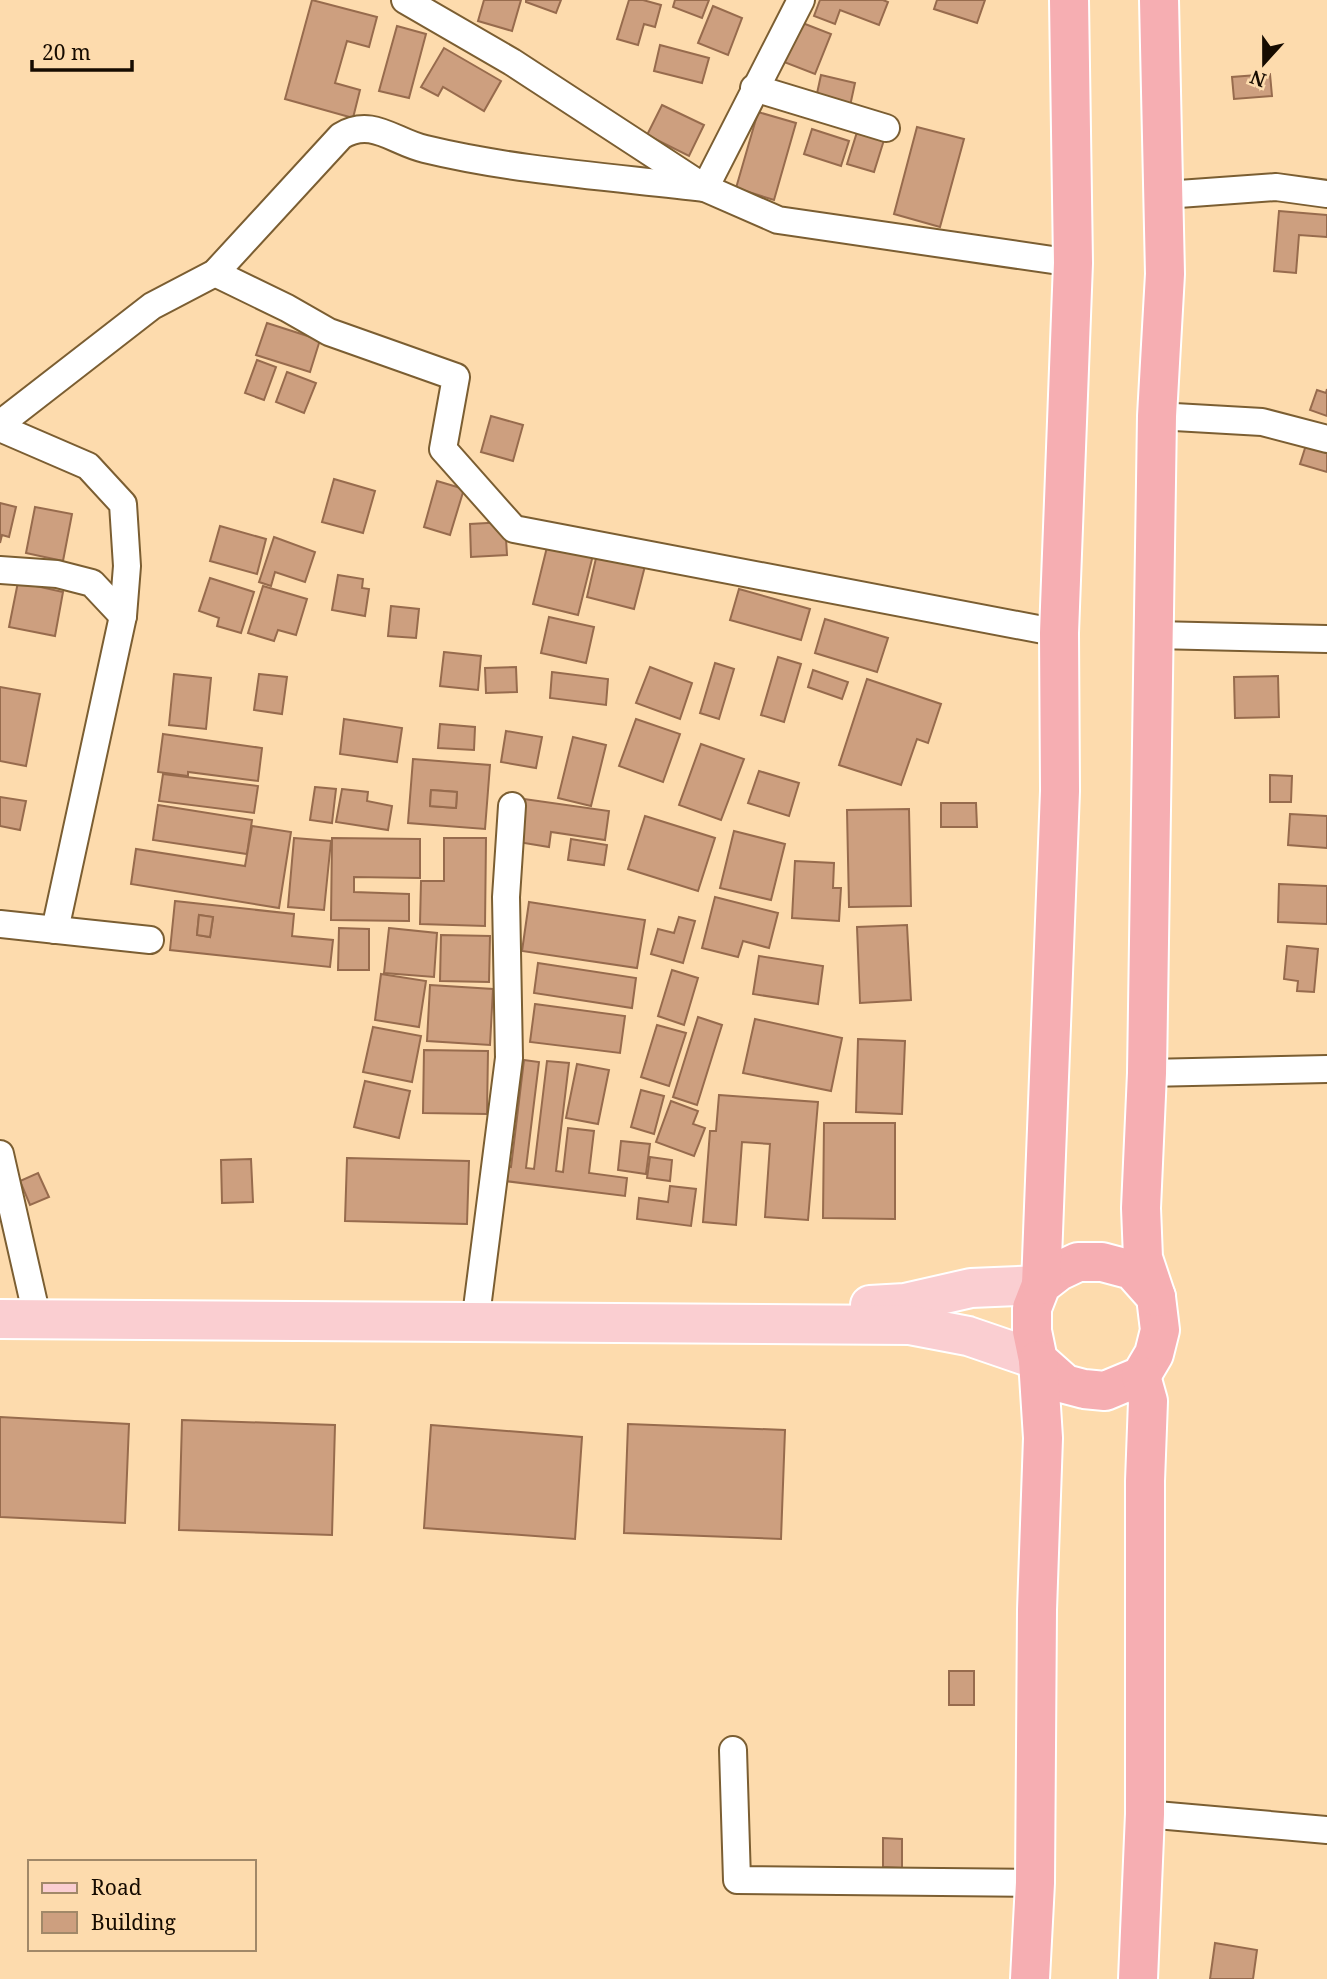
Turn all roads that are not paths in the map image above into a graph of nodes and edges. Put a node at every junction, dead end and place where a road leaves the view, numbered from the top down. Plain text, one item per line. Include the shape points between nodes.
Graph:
1 (405, 0) edge
2 (801, 0) edge
3 (1069, 0) edge
4 (1159, 0) edge
5 (754, 88) junction
6 (886, 128) dead end
7 (705, 188) junction
8 (1327, 194) edge
9 (1165, 195) junction
10 (1073, 263) junction
11 (215, 273) junction
12 (1157, 416) junction
13 (0, 426) edge
14 (1327, 439) edge
15 (0, 570) edge
16 (123, 616) junction
17 (1059, 632) junction
18 (1155, 635) junction
19 (1327, 639) edge
20 (512, 806) dead end
21 (0, 924) edge
22 (55, 930) junction
23 (150, 940) dead end
24 (1327, 1069) edge
25 (1147, 1073) junction
26 (0, 1154) edge
27 (1041, 1285) junction
28 (1156, 1297) junction
29 (12, 1311) edge
30 (476, 1316) junction
31 (1038, 1360) junction
32 (1141, 1376) junction
33 (733, 1750) dead end
34 (1145, 1814) junction
35 (1327, 1830) edge
36 (1035, 1882) junction
37 (1030, 1979) edge
38 (1138, 1979) edge

1 - 7 street via 512,62
2 - 5 street
3 - 10 highway
4 - 9 highway
5 - 6 street
5 - 7 street
7 - 10 street via 778,220
7 - 11 street via 489,163 422,148 364,127 341,136
8 - 9 street via 1276,187
9 - 12 highway
10 - 17 highway
11 - 13 street via 152,306
11 - 17 street via 329,332 456,377 443,449 514,529
12 - 14 street via 1262,422
12 - 18 highway
13 - 16 street via 88,466 123,504 127,566
15 - 16 street via 57,574 92,583
16 - 22 street
17 - 27 highway via 1060,791
18 - 19 street
18 - 25 highway
20 - 30 street via 506,897 509,1058
21 - 22 street
22 - 23 street
24 - 25 street
25 - 28 highway via 1143,1258
26 - 29 street
27 - 28 highway via 1078,1262 1102,1262 1132,1270
27 - 30 main road via 971,1288 905,1303
27 - 31 highway via 1032,1308
28 - 32 highway via 1160,1330 1154,1354
29 - 30 main road
29 - 31 main road via 910,1325 968,1336
31 - 32 highway via 1065,1384 1084,1389 1105,1391
31 - 36 highway via 1043,1438
32 - 34 highway via 1148,1401
33 - 36 street via 737,1880
34 - 35 street
34 - 38 highway
36 - 37 highway

